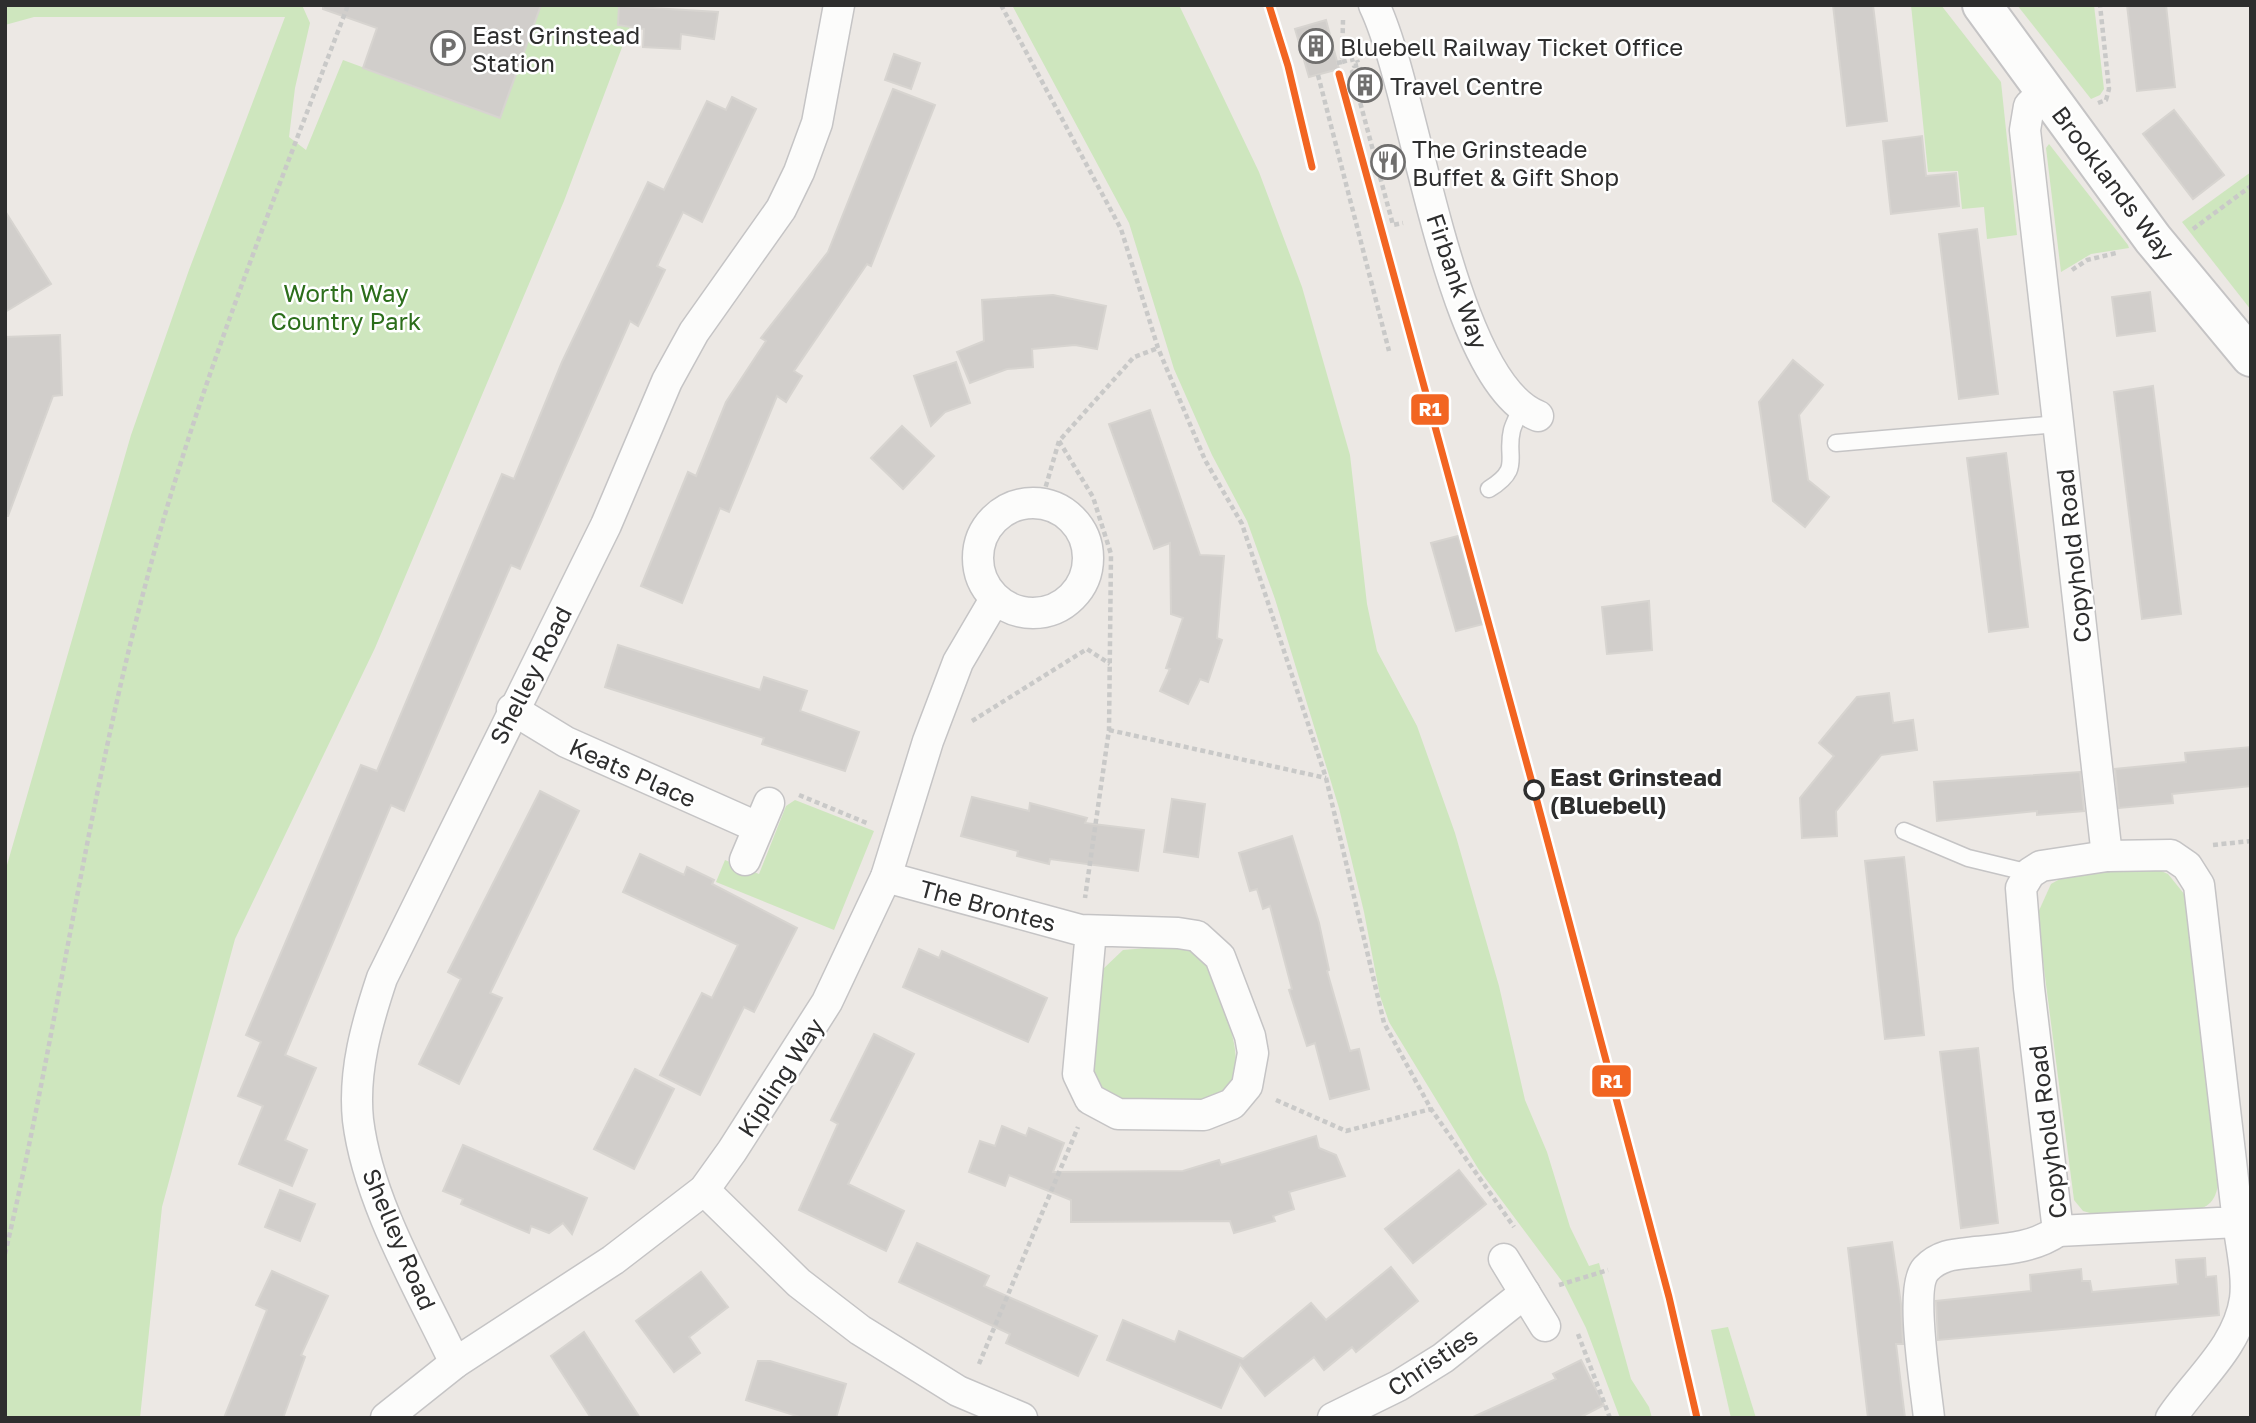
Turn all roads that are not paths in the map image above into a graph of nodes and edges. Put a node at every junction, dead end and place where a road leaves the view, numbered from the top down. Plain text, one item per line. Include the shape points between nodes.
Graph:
1 (839, 5) edge
2 (1374, 5) edge
3 (1982, 5) edge
4 (2055, 105) junction
5 (2251, 357) edge
6 (1530, 412) joint
7 (2058, 424) junction
8 (1836, 443) dead end
9 (1489, 489) dead end
10 (995, 599) junction
11 (512, 709) junction
12 (1904, 831) dead end
13 (2107, 856) junction
14 (745, 860) dead end
15 (2030, 873) junction
16 (886, 877) junction
17 (1085, 931) junction
18 (704, 1190) junction
19 (2238, 1222) junction
20 (2058, 1231) junction
21 (1504, 1259) dead end
22 (1525, 1293) junction
23 (1545, 1326) dead end
24 (455, 1363) junction
25 (386, 1418) edge
26 (1022, 1418) edge
27 (1333, 1418) edge
28 (1929, 1418) edge
29 (2171, 1418) edge

1 - 11 street, Shelley Road via 817,123 799,172 781,209 694,332 667,381 606,525
2 - 6 street, Firbank Way via 1466,316 1509,398
3 - 4 main road, Brooklands Way
4 - 5 main road, Brooklands Way via 2159,246
4 - 7 street, Copyhold Road via 2028,106 2024,121
6 - 9 lane via 1511,432 1513,459 1507,474
7 - 8 lane
7 - 13 street, Copyhold Road
10 - 10 street via 1012,610 1039,614 1064,605 1082,585 1088,559 1081,530 1057,508 1041,503 1011,507 987,526 980,538 978,568
10 - 16 street, Kipling Way via 958,662
11 - 14 street, Keats Place via 566,743 772,807
11 - 24 street, Shelley Road via 382,978 359,1066 358,1118 367,1164
12 - 15 lane via 1968,858
13 - 15 street via 2041,866
13 - 19 street via 2171,855 2187,866 2199,885
15 - 20 street, Copyhold Road via 2021,888
16 - 17 street, The Brontes
16 - 18 street, Kipling Way via 827,1002 789,1067
17 - 17 street, The Brontes via 1079,1074 1090,1099 1118,1114 1204,1115 1232,1104 1247,1086 1253,1053 1220,957 1212,947 1197,936 1178,933
18 - 24 street, Kipling Way via 613,1260
18 - 26 street via 799,1283 860,1330 966,1394
19 - 20 street, Copyhold Road
19 - 29 street via 2245,1296 2238,1326 2225,1350
20 - 28 street via 2042,1242 2017,1248 1944,1255 1925,1270 1917,1290
21 - 22 street
22 - 23 street
22 - 27 street, Christies via 1443,1358
24 - 25 street, Kipling Way

